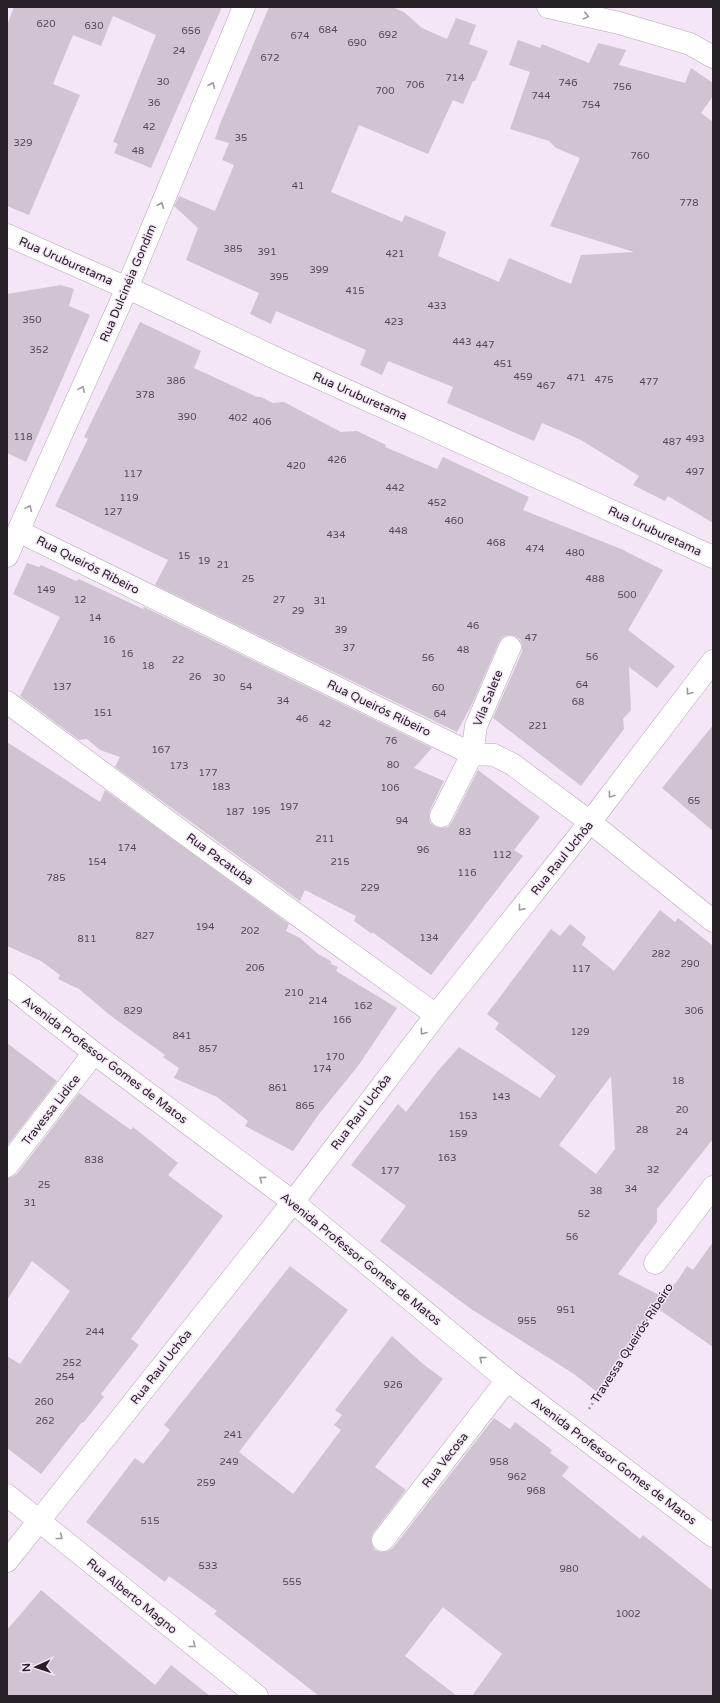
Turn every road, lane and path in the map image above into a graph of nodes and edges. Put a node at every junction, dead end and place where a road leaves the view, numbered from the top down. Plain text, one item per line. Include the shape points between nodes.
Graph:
1 (244, 7) edge
2 (558, 8) edge
3 (713, 57) edge
4 (7, 235) edge
5 (127, 288) junction
6 (18, 531) junction
7 (7, 556) edge
8 (713, 557) edge
9 (510, 647) dead end
10 (713, 661) edge
11 (7, 702) edge
12 (472, 754) junction
13 (441, 816) dead end
14 (590, 822) junction
15 (713, 921) edge
16 (7, 984) edge
17 (436, 1015) junction
18 (94, 1053) junction
19 (7, 1166) edge
20 (713, 1187) edge
21 (293, 1202) junction
22 (655, 1263) joint
23 (507, 1380) junction
24 (575, 1430) junction
25 (7, 1496) edge
26 (40, 1520) junction
27 (713, 1536) edge
28 (383, 1540) dead end
29 (7, 1561) edge
30 (257, 1696) edge

5 -> 1 street, Rua Dulcinéia Gondim
2 -> 3 street via 690,44
4 - 5 street, Rua Uruburetama
6 -> 5 street, Rua Dulcinéia Gondim
5 - 8 street, Rua Uruburetama
6 - 7 street, Rua Dulcinéia Gondim
6 - 12 street, Rua Queirós Ribeiro
9 - 12 street, Vila Salete via 476,726
10 -> 14 street, Rua Raul Uchôa
11 - 17 street, Rua Pacatuba
12 - 13 street, Vila Salete
12 - 14 street, Rua Queirós Ribeiro via 494,756 512,764
14 - 15 street, Rua Queirós Ribeiro
14 -> 17 street, Rua Raul Uchôa
16 - 18 street, Avenida Professor Gomes de Matos
17 -> 21 street, Rua Raul Uchôa
18 - 19 street, Travessa Lidice
21 -> 18 street, Avenida Professor Gomes de Matos
20 - 22 street
23 -> 21 street, Avenida Professor Gomes de Matos
21 - 26 street, Rua Raul Uchôa
22 - 24 path, Travessa Queirós Ribeiro via 676,1275
23 - 24 street, Avenida Professor Gomes de Matos
23 - 28 street, Rua Vecosa
24 - 27 street, Avenida Professor Gomes de Matos
25 - 26 street, Rua Alberto Magno
26 - 29 street, Rua Raul Uchôa
26 -> 30 street, Rua Alberto Magno

